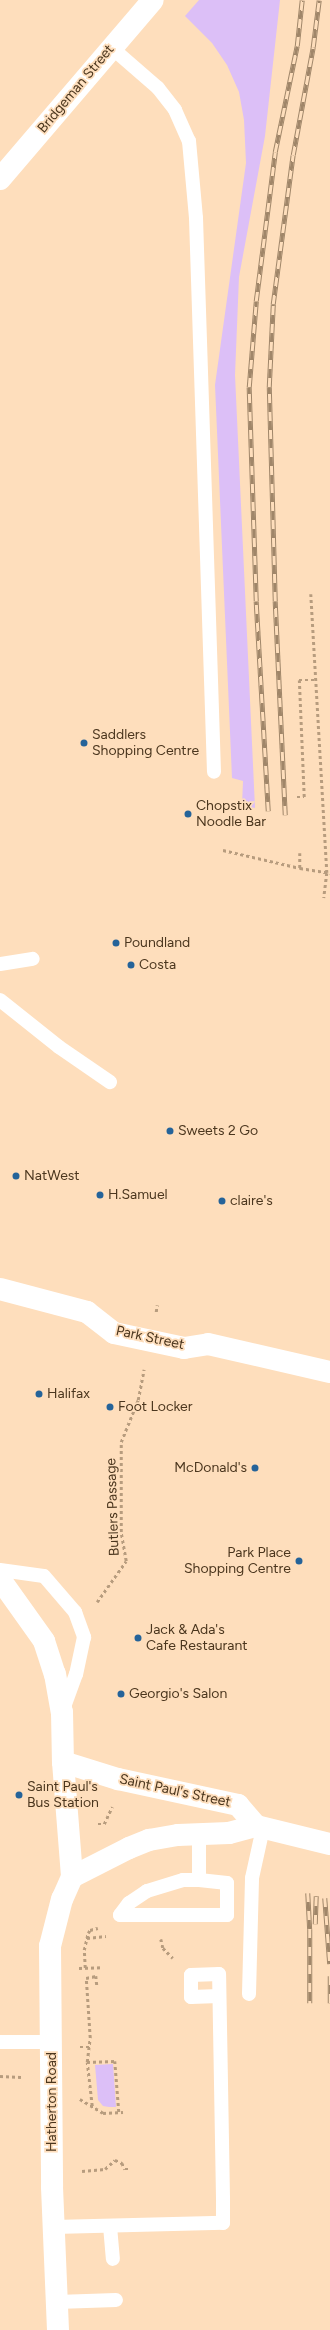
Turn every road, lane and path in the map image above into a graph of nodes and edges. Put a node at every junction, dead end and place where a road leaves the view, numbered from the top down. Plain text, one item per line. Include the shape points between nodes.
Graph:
1 (153, 0) edge
2 (112, 48) junction
3 (0, 179) edge
4 (311, 594) dead end
5 (316, 680) junction
6 (214, 772) dead end
7 (297, 797) dead end
8 (222, 850) dead end
9 (300, 853) dead end
10 (300, 868) junction
11 (329, 873) edge
12 (324, 898) dead end
13 (33, 959) dead end
14 (0, 964) edge
15 (0, 1000) edge
16 (110, 1082) dead end
17 (0, 1289) edge
18 (330, 1372) edge
19 (138, 1400) dead end
20 (0, 1570) edge
21 (0, 1579) edge
22 (80, 1627) junction
23 (62, 1712) junction
24 (62, 1762) junction
25 (118, 1779) junction
26 (68, 1824) junction
27 (260, 1827) junction
28 (199, 1834) junction
29 (330, 1844) edge
30 (72, 1877) junction
31 (199, 1880) junction
32 (102, 1928) dead end
33 (158, 1934) dead end
34 (111, 1935) dead end
35 (87, 1938) junction
36 (103, 1966) dead end
37 (85, 1968) dead end
38 (90, 1968) dead end
39 (191, 1975) junction
40 (97, 1985) dead end
41 (250, 1994) dead end
42 (219, 1996) junction
43 (0, 2042) edge
44 (52, 2042) junction
45 (79, 2047) dead end
46 (89, 2047) junction
47 (87, 2062) junction
48 (92, 2106) dead end
49 (111, 2113) dead end
50 (128, 2169) dead end
51 (52, 2172) junction
52 (110, 2226) junction
53 (54, 2227) junction
54 (113, 2259) dead end
55 (116, 2300) dead end
56 (57, 2302) junction
57 (58, 2330) edge

1 - 2 street, Bridgeman Street
2 - 3 street, Bridgeman Street
2 - 6 lane via 158,88 175,110 189,141 196,218
4 - 5 path
5 - 7 path via 299,680 304,797
5 - 11 path
8 - 10 path
9 - 10 path
10 - 11 path
11 - 12 path
13 - 14 lane
15 - 16 lane via 59,1047
17 - 18 street, Park Street via 87,1312 114,1333 184,1348 208,1344
19 - 22 path, Butlers Passage via 122,1442 121,1532 126,1561
20 - 22 lane via 44,1576 75,1612
21 - 23 street via 44,1641 55,1674
22 - 23 lane via 84,1637 76,1674
23 - 24 street
24 - 25 street, Saint Paul's Street
24 - 26 street
25 - 26 path via 111,1813 104,1824
25 - 27 street, Saint Paul's Street via 238,1805
26 - 30 street
27 - 28 street via 229,1833
27 - 29 street
27 - 41 lane via 252,1878
28 - 30 street via 149,1840 111,1856
28 - 31 lane
30 - 44 street, Hatherton Road via 62,1899 50,1946
31 - 31 lane via 227,1883 227,1915 120,1915 129,1903 147,1891 183,1880
32 - 35 path via 90,1930
33 - 39 path via 163,1948
34 - 35 path
35 - 37 path via 84,1950
36 - 38 path
39 - 42 lane via 218,1974
39 - 42 lane via 191,1997
40 - 46 path via 96,1976 86,1978
42 - 52 lane via 223,2223
43 - 44 lane
44 - 51 street, Hatherton Road
45 - 46 path
46 - 47 path
47 - 48 path
47 - 49 path via 115,2060 121,2112
50 - 51 path via 116,2160 105,2169
51 - 53 street, Hatherton Road
52 - 53 lane
52 - 54 lane
53 - 56 street, Hatherton Road
55 - 56 lane
56 - 57 street, Hatherton Road

